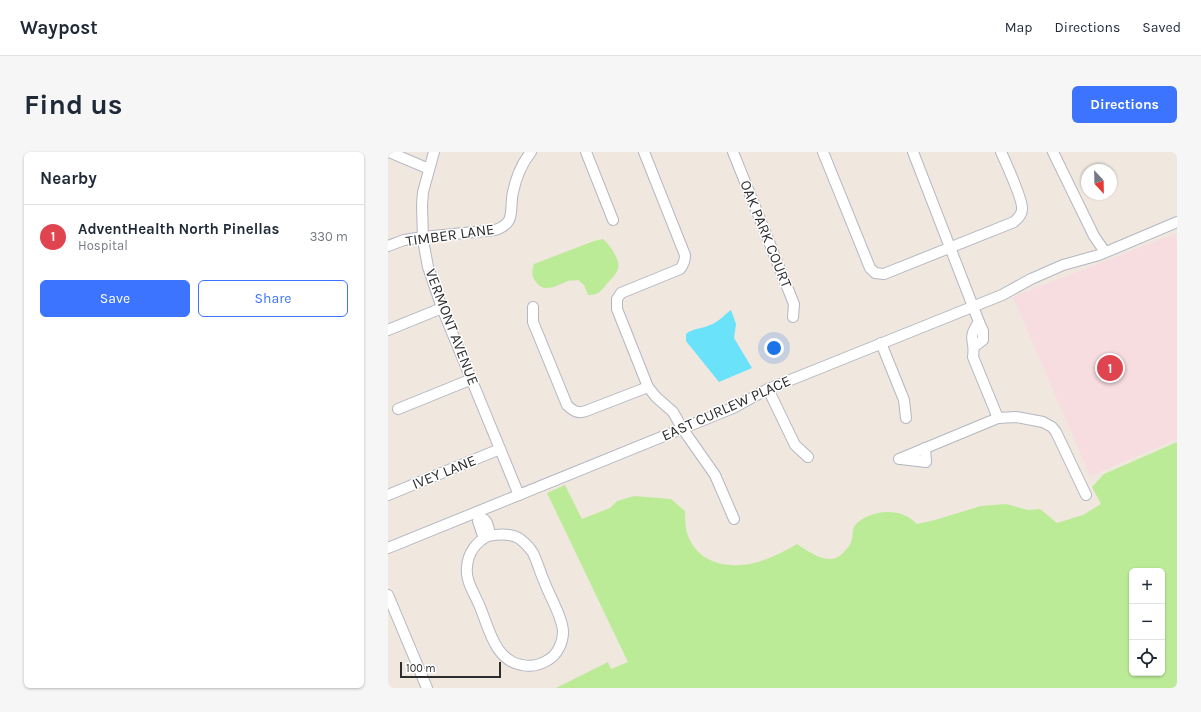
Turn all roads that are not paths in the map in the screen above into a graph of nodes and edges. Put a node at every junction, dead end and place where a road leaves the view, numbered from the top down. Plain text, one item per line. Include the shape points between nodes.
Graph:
1 (389, 152) edge
2 (434, 152) edge
3 (531, 152) edge
4 (586, 152) edge
5 (644, 152) edge
6 (733, 152) edge
7 (823, 152) edge
8 (913, 152) edge
9 (1002, 152) edge
10 (1052, 152) edge
11 (429, 169) junction
12 (613, 220) dead end
13 (1177, 222) edge
14 (423, 237) junction
15 (388, 246) edge
16 (951, 248) junction
17 (1105, 252) junction
18 (974, 306) junction
19 (533, 307) dead end
20 (442, 308) junction
21 (793, 317) dead end
22 (388, 330) edge
23 (880, 343) junction
24 (472, 379) junction
25 (648, 387) junction
26 (768, 388) junction
27 (398, 409) dead end
28 (906, 418) dead end
29 (998, 418) junction
30 (682, 428) junction
31 (926, 448) dead end
32 (500, 449) junction
33 (808, 457) dead end
34 (388, 495) edge
35 (519, 495) junction
36 (1086, 495) dead end
37 (478, 515) junction
38 (734, 519) dead end
39 (487, 534) junction
40 (388, 548) edge
41 (388, 595) edge
42 (427, 688) edge

1 - 11 street
2 - 11 street, VERMONT AVENUE
3 - 14 street, TIMBER LANE via 516,182 512,216 507,224 495,230
4 - 12 street
5 - 25 street via 685,255 684,265 680,269 624,291 617,299 617,309
6 - 21 street, OAK PARK COURT via 794,304
7 - 16 street via 870,268 875,272 888,273
8 - 16 street
9 - 16 street via 1022,203 1022,214 1014,222
10 - 17 street via 1094,236
11 - 14 street, VERMONT AVENUE via 422,201
13 - 17 street, EAST CURLEW PLACE
14 - 15 street, TIMBER LANE
14 - 20 street, VERMONT AVENUE via 429,271
16 - 18 street
17 - 18 street, EAST CURLEW PLACE via 1063,265
18 - 23 street, EAST CURLEW PLACE
18 - 29 street via 980,322 972,334 975,346 973,357
19 - 25 street via 533,322 567,404 573,410 579,413 586,411
20 - 22 street
20 - 24 street, VERMONT AVENUE
23 - 26 street, EAST CURLEW PLACE
23 - 28 street via 904,400
24 - 27 street
24 - 32 street, VERMONT AVENUE
25 - 30 street via 672,412
26 - 30 street, EAST CURLEW PLACE via 733,408
26 - 33 street via 795,445
29 - 31 street
29 - 36 street via 1016,417 1043,422 1052,428
30 - 35 street, EAST CURLEW PLACE
30 - 38 street via 715,475
32 - 34 street, IVEY LANE
32 - 35 street, VERMONT AVENUE
35 - 37 street, EAST CURLEW PLACE
37 - 39 street via 480,530
37 - 40 street, EAST CURLEW PLACE
39 - 39 street via 473,548 468,558 466,567 470,585 501,653 520,665 541,664 553,657 560,646 563,632 560,618 536,559 530,548 517,538 505,534
41 - 42 street

